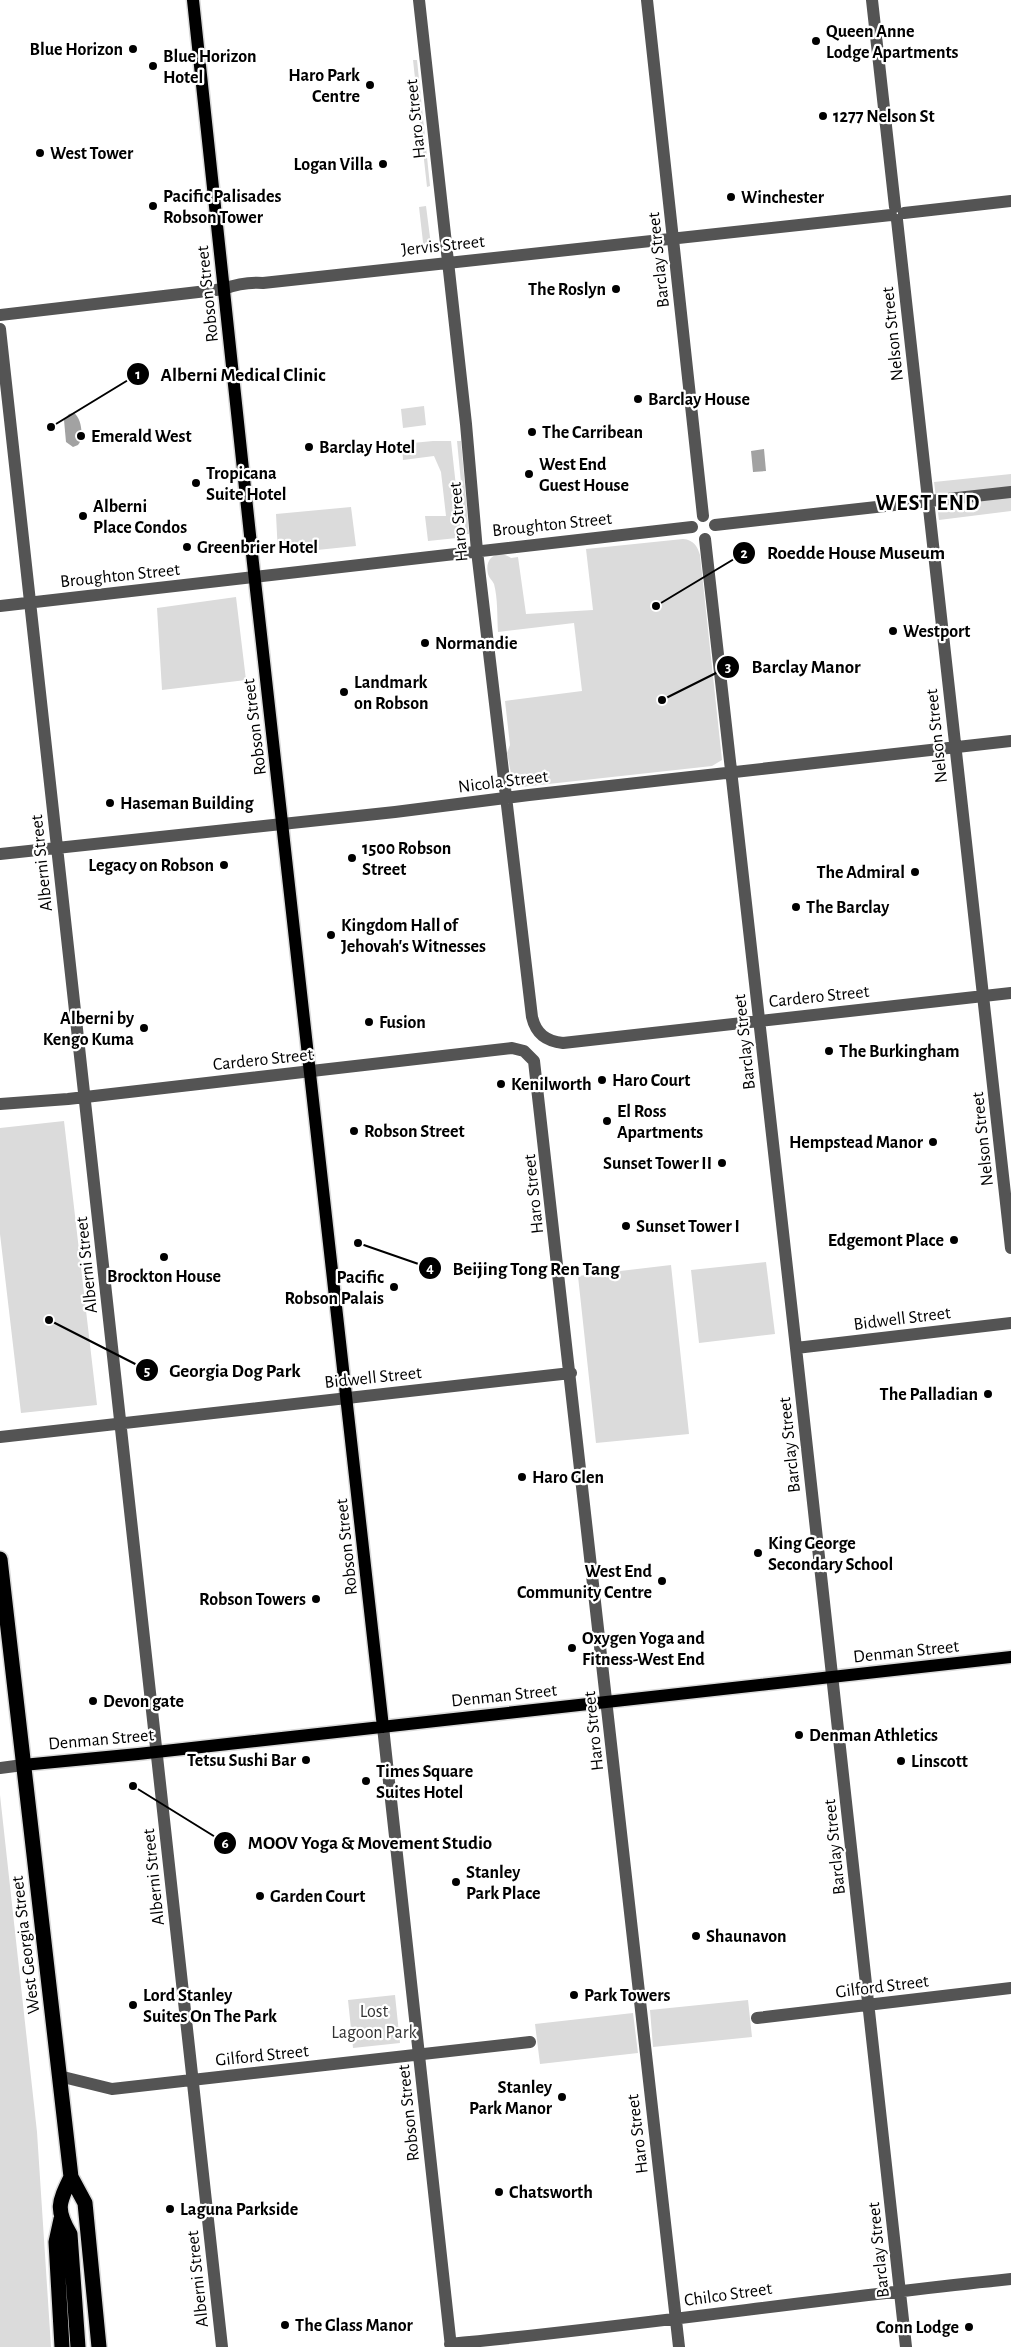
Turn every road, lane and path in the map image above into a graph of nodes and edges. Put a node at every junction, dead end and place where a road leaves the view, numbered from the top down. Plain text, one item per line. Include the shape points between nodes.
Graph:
1 (193, 0) edge
2 (419, 0) edge
3 (647, 0) edge
4 (872, 0) edge
5 (1011, 202) edge
6 (897, 214) junction
7 (673, 240) junction
8 (448, 262) junction
9 (224, 289) junction
10 (0, 316) edge
11 (0, 329) edge
12 (1011, 492) edge
13 (928, 502) junction
14 (703, 516) junction
15 (715, 526) junction
16 (692, 527) junction
17 (705, 539) junction
18 (477, 551) junction
19 (255, 577) junction
20 (30, 602) junction
21 (0, 606) edge
22 (1011, 741) edge
23 (955, 748) junction
24 (732, 773) junction
25 (507, 798) junction
26 (283, 824) junction
27 (57, 848) junction
28 (0, 854) edge
29 (1011, 993) edge
30 (984, 996) junction
31 (759, 1020) junction
32 (542, 1036) joint
33 (528, 1054) joint
34 (310, 1071) junction
35 (86, 1096) junction
36 (0, 1104) edge
37 (1011, 1248) edge
38 (1011, 1324) edge
39 (796, 1348) junction
40 (571, 1373) junction
41 (347, 1398) junction
42 (121, 1422) junction
43 (0, 1437) edge
44 (0, 1559) edge
45 (1011, 1657) edge
46 (831, 1676) junction
47 (608, 1702) junction
48 (383, 1726) junction
49 (157, 1752) junction
50 (23, 1765) junction
51 (0, 1768) edge
52 (1011, 1988) edge
53 (868, 2006) junction
54 (757, 2018) dead end
55 (530, 2042) dead end
56 (419, 2054) junction
57 (59, 2076) junction
58 (193, 2080) junction
59 (71, 2177) junction
60 (61, 2220) junction
61 (1011, 2279) edge
62 (900, 2290) junction
63 (676, 2319) junction
64 (451, 2346) edge
65 (62, 2347) edge
66 (78, 2347) edge
67 (99, 2347) edge
68 (222, 2347) edge
69 (679, 2347) edge
70 (906, 2347) edge

1 - 9 main road, Robson Street
2 - 8 street, Haro Street
3 - 7 street, Barclay Street
4 - 6 street, Nelson Street
5 - 6 street, Jervis Street
6 - 7 street, Jervis Street
6 - 13 street, Nelson Street
7 - 8 street, Jervis Street
7 - 14 street, Barclay Street
8 - 9 street, Jervis Street via 252,282
8 - 18 street, Haro Street
9 - 10 street, Jervis Street
9 - 19 main road, Robson Street
11 - 20 street, Alberni Street
12 - 13 street
13 - 15 street
13 - 23 street, Nelson Street
14 - 15 street via 710,517
14 - 16 street via 696,518
15 - 17 street via 714,533
16 - 17 street via 697,538
16 - 18 street, Broughton Street
17 - 24 street, Barclay Street
18 - 19 street, Broughton Street
18 - 25 street, Haro Street
19 - 20 street, Broughton Street
19 - 26 main road, Robson Street
20 - 21 street, Broughton Street
20 - 27 street, Alberni Street
22 - 23 street, Nicola Street
23 - 24 street, Nicola Street
23 - 30 street, Nelson Street
24 - 25 street, Nicola Street
24 - 31 street, Barclay Street
25 - 26 street, Nicola Street
25 - 32 street, Haro Street via 532,1017
26 - 27 street, Nicola Street
26 - 34 main road, Robson Street
27 - 28 street, Nicola Street
27 - 35 street, Alberni Street
29 - 30 street, Cardero Street
30 - 31 street, Cardero Street
30 - 37 street, Nelson Street
31 - 32 street, Cardero Street via 563,1043
31 - 39 street, Barclay Street
33 - 34 street, Cardero Street via 512,1048
33 - 40 street, Haro Street via 536,1067
34 - 35 street, Cardero Street
34 - 41 main road, Robson Street
35 - 36 street, Cardero Street
35 - 42 street, Alberni Street
38 - 39 street, Bidwell Street
39 - 46 street, Barclay Street
40 - 41 street, Bidwell Street
40 - 47 street, Haro Street
41 - 42 street, Bidwell Street
41 - 48 main road, Robson Street
42 - 43 street, Bidwell Street
42 - 49 street, Alberni Street
44 - 50 highway, West Georgia Street
45 - 46 main road, Denman Street
46 - 47 main road, Denman Street
46 - 53 street, Barclay Street
47 - 48 main road, Denman Street
47 - 63 street, Haro Street
48 - 49 main road, Denman Street
48 - 56 street, Robson Street
49 - 50 main road, Denman Street
49 - 58 street, Alberni Street
50 - 51 street, Denman Street
50 - 57 highway, West Georgia Street
52 - 53 street, Gilford Street
53 - 54 street, Gilford Street
53 - 62 street, Barclay Street
55 - 56 street, Gilford Street
56 - 58 street, Gilford Street
56 - 64 street, Robson Street
57 - 58 street, Gilford Street via 112,2089
57 - 59 highway, West Georgia Street
58 - 68 street, Alberni Street
59 - 60 highway via 60,2199
59 - 67 highway, West Georgia Street via 85,2202
60 - 65 highway via 56,2242
60 - 66 highway via 70,2234
61 - 62 street, Chilco Street
62 - 63 street, Chilco Street
62 - 70 street, Barclay Street
63 - 64 street, Chilco Street
63 - 69 street, Haro Street

